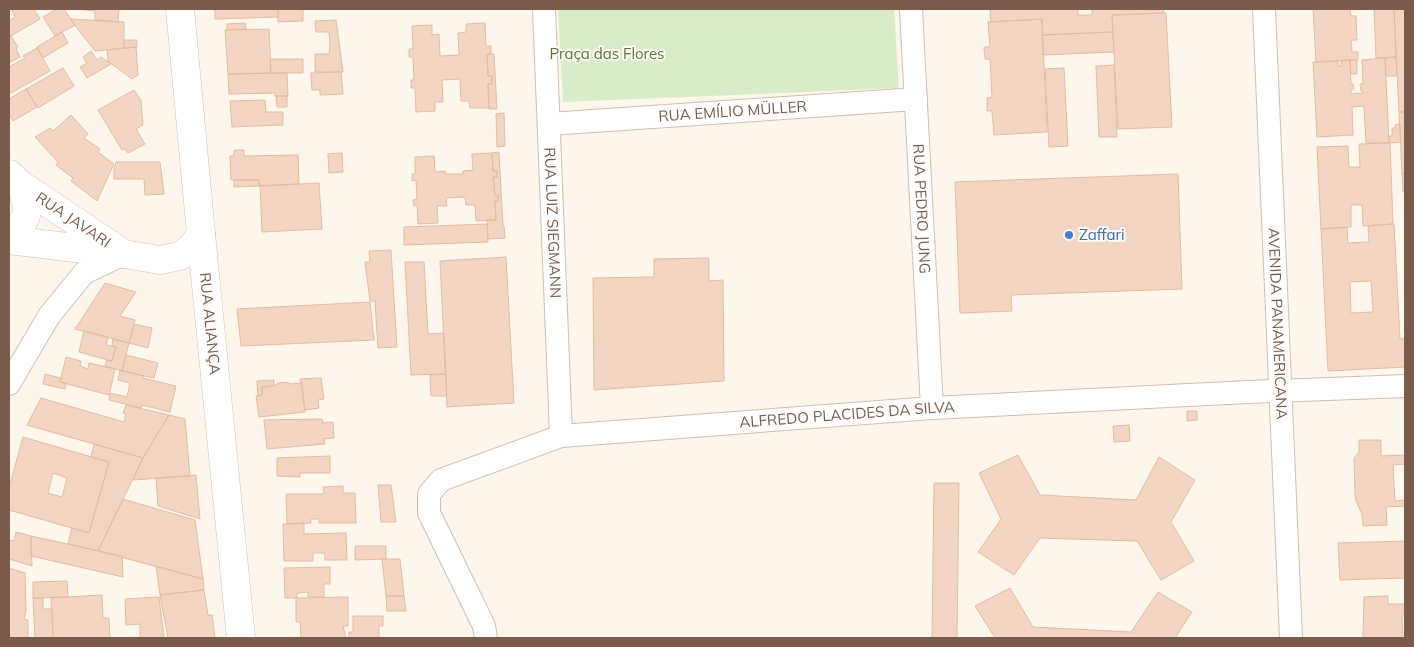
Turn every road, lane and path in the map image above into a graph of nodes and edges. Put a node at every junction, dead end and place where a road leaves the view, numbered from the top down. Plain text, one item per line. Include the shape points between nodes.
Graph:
1 (180, 9) edge
2 (544, 9) edge
3 (911, 9) edge
4 (1264, 9) edge
5 (916, 99) junction
6 (549, 124) junction
7 (15, 180) edge
8 (9, 234) edge
9 (201, 234) junction
10 (9, 240) edge
11 (124, 254) junction
12 (160, 260) junction
13 (208, 299) junction
14 (9, 384) edge
15 (1405, 386) edge
16 (1280, 391) junction
17 (932, 408) junction
18 (561, 436) junction
19 (240, 638) edge
20 (486, 638) edge
21 (1291, 638) edge

1 - 9 main road, RUA ALIANÇA
2 - 6 street, RUA LUIZ SIEGMANN
3 - 5 street, RUA PEDRO JUNG
4 - 16 street, AVENIDA PANAMERICANA
5 - 6 street, RUA EMÍLIO MÜLLER
5 - 17 street, RUA PEDRO JUNG
6 - 18 street, RUA LUIZ SIEGMANN
7 - 8 main road, RUA JAVARI via 28,207 23,223
7 - 11 main road, RUA JAVARI
9 - 12 main road via 180,256
9 - 13 main road, RUA ALIANÇA
10 - 11 main road
11 - 12 main road
11 - 14 street via 84,273 49,316
12 - 13 main road via 187,275
13 - 19 main road, RUA ALIANÇA
15 - 16 street, ALFREDO PLACIDES DA SILVA
16 - 17 street, ALFREDO PLACIDES DA SILVA
16 - 21 street, AVENIDA PANAMERICANA
17 - 18 street, ALFREDO PLACIDES DA SILVA
18 - 20 street, ALFREDO PLACIDES DA SILVA via 441,480 429,494 429,512 484,626

